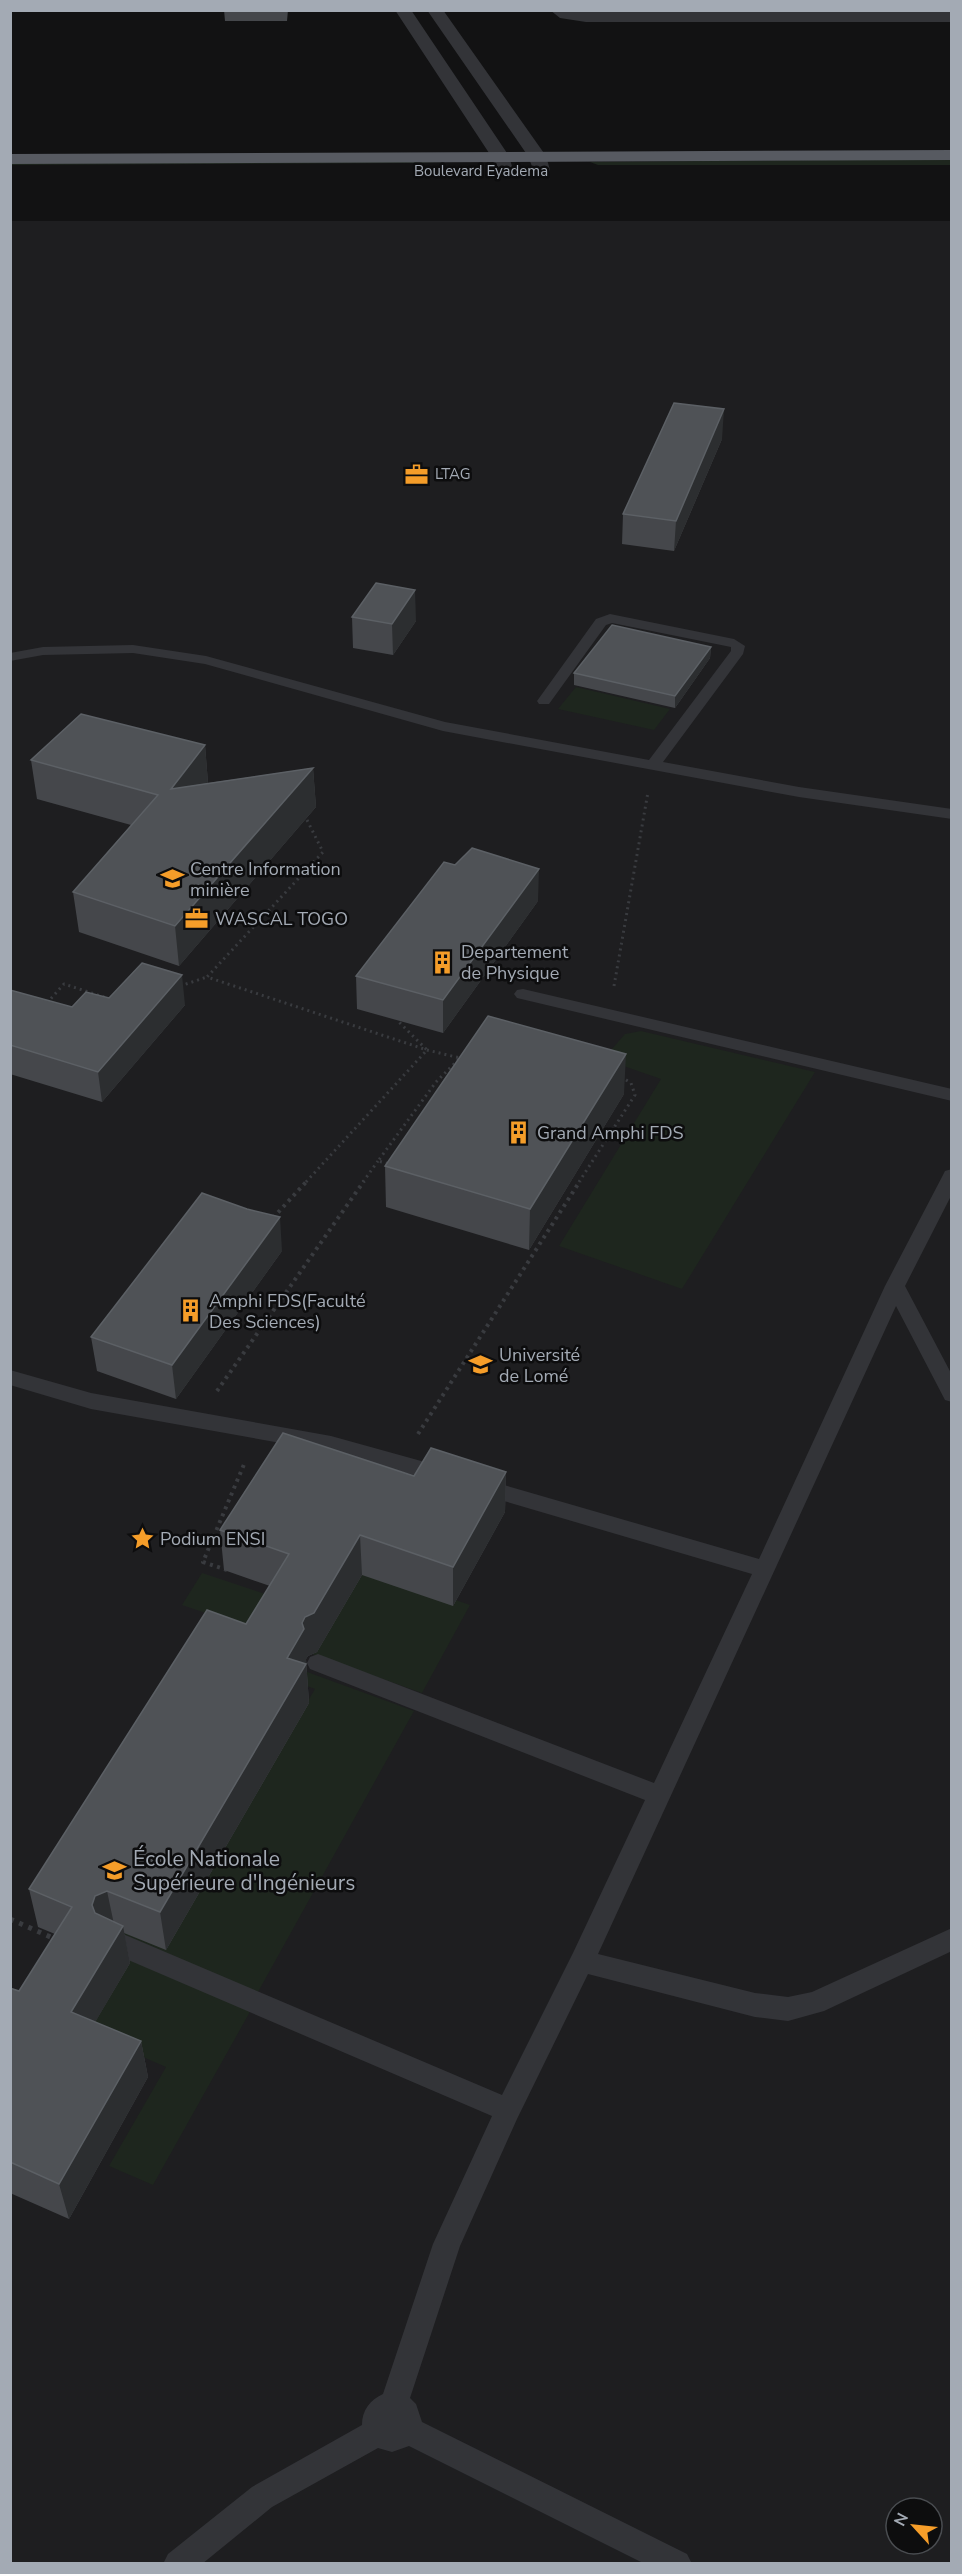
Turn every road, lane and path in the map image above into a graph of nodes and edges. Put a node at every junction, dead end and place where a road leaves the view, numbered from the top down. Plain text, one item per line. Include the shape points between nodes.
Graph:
1 (403, 10) edge
2 (435, 10) edge
3 (558, 10) edge
4 (821, 14) edge
5 (951, 17) edge
6 (951, 155) edge
7 (10, 159) edge
8 (502, 163) junction
9 (539, 163) junction
10 (951, 169) edge
11 (10, 173) edge
12 (10, 657) edge
13 (544, 701) dead end
14 (653, 765) junction
15 (951, 814) edge
16 (307, 820) dead end
17 (207, 977) junction
18 (177, 987) edge
19 (523, 994) dead end
20 (116, 1000) edge
21 (41, 1009) edge
22 (609, 1015) junction
23 (399, 1022) dead end
24 (427, 1050) junction
25 (615, 1072) edge
26 (436, 1082) junction
27 (446, 1085) edge
28 (951, 1095) edge
29 (378, 1161) junction
30 (400, 1168) edge
31 (951, 1175) edge
32 (266, 1226) edge
33 (895, 1286) junction
34 (10, 1377) edge
35 (951, 1395) edge
36 (196, 1420) junction
37 (258, 1431) junction
38 (399, 1463) junction
39 (765, 1569) junction
40 (235, 1573) dead end
41 (318, 1663) dead end
42 (659, 1795) junction
43 (10, 1919) edge
44 (951, 1939) edge
45 (59, 1941) edge
46 (114, 1942) edge
47 (582, 1961) junction
48 (508, 2110) junction
49 (392, 2422) junction
50 (178, 2564) edge
51 (677, 2564) edge

1 - 8 street
2 - 9 street
3 - 4 street via 585,17
4 - 5 street
6 - 9 highway
7 - 8 highway, Boulevard Eyadema
8 - 9 highway, Boulevard Eyadema
8 - 11 highway, Boulevard Eyadema
9 - 10 highway, Boulevard Eyadema
12 - 14 lane via 43,651 133,650 206,660 443,726
13 - 14 lane via 601,622 610,618 734,642 738,651
14 - 15 lane
14 - 22 path
16 - 17 path via 323,852
17 - 18 path
17 - 24 path
19 - 22 lane
20 - 21 path via 64,984
22 - 28 lane
23 - 24 path
24 - 26 path via 460,1058
24 - 32 path
25 - 38 path via 631,1083 634,1095
26 - 27 path
26 - 29 path
29 - 30 path
29 - 36 path
31 - 33 lane
33 - 35 lane
33 - 39 lane
34 - 36 lane via 91,1401
36 - 37 lane
37 - 38 lane via 331,1444
37 - 40 path via 203,1562
38 - 39 lane
39 - 42 lane
41 - 42 lane
42 - 47 lane
43 - 45 path
44 - 47 lane via 815,2003 788,2009 755,2006
46 - 48 lane
47 - 48 lane
48 - 49 lane via 447,2244
49 - 50 lane via 262,2497
49 - 51 lane

